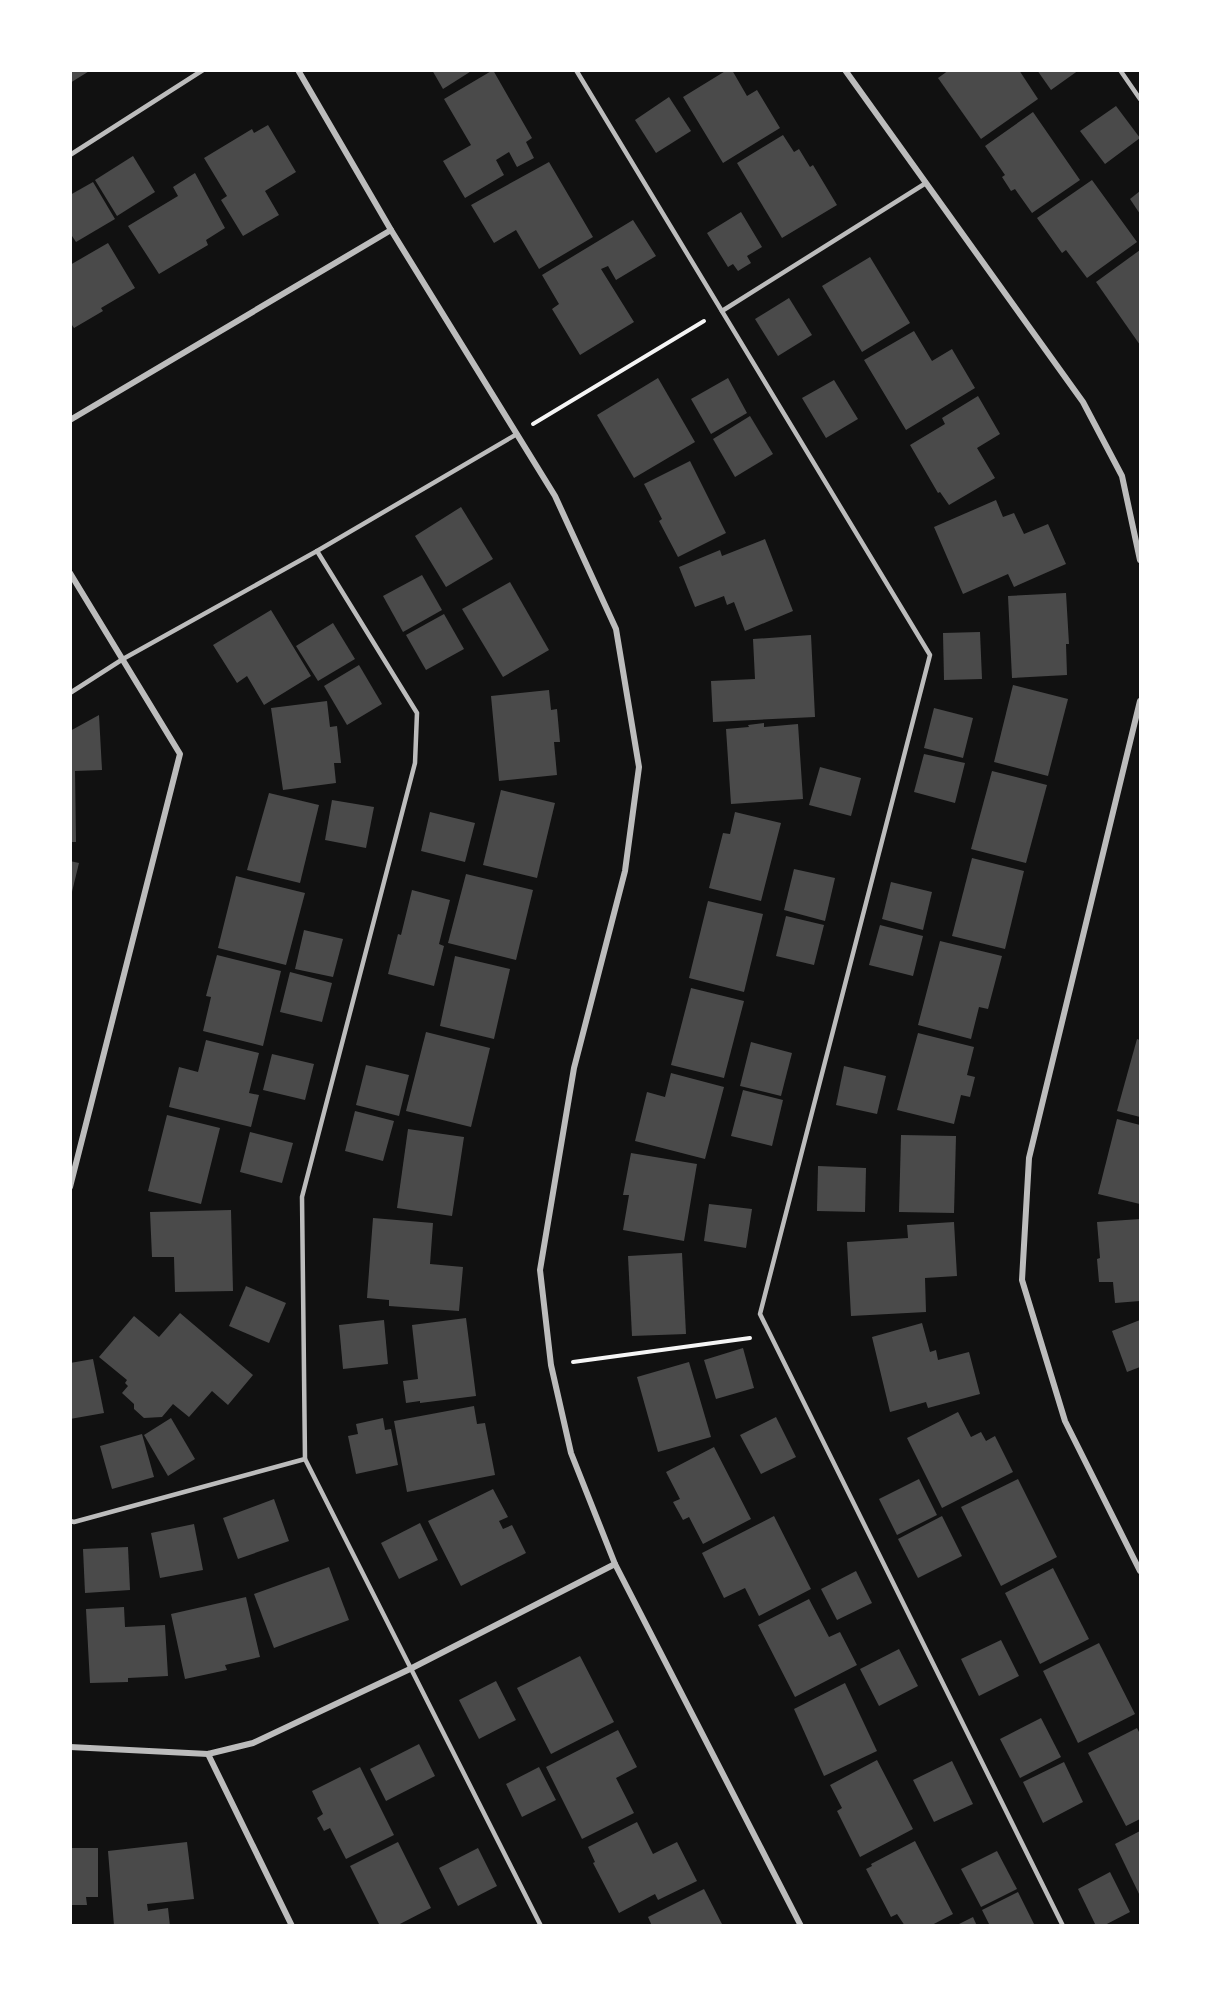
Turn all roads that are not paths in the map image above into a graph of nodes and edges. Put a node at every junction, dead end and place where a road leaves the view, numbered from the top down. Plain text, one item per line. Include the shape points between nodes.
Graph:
1 (203, 70) edge
2 (298, 70) edge
3 (576, 70) edge
4 (845, 70) edge
5 (1120, 70) edge
6 (1140, 99) edge
7 (70, 155) edge
8 (926, 183) junction
9 (391, 230) junction
10 (722, 311) junction
11 (70, 420) edge
12 (517, 434) junction
13 (316, 551) junction
14 (1140, 560) edge
15 (70, 573) edge
16 (123, 659) junction
17 (70, 693) edge
18 (1140, 701) edge
19 (70, 1187) edge
20 (304, 1459) junction
21 (70, 1521) edge
22 (615, 1564) junction
23 (1140, 1571) edge
24 (410, 1669) junction
25 (70, 1747) edge
26 (208, 1754) junction
27 (292, 1926) edge
28 (541, 1926) edge
29 (801, 1926) edge
30 (1063, 1926) edge

1 - 7 lane
2 - 9 street
3 - 10 lane
4 - 8 street
5 - 6 lane
8 - 10 lane
8 - 14 street via 1083,402 1122,476
9 - 11 street
9 - 12 street
10 - 30 lane via 930,655 760,1314
12 - 13 lane
12 - 22 street via 555,496 616,629 639,766 624,871 574,1068 540,1270 551,1365 572,1453
13 - 16 lane
13 - 20 lane via 417,713 416,763 302,1197
15 - 16 street
16 - 17 lane
16 - 19 street via 180,754
18 - 23 street via 1029,1158 1023,1280 1065,1421
20 - 21 lane
20 - 24 lane
22 - 24 street
22 - 29 street
24 - 26 street via 253,1743
24 - 28 lane
25 - 26 street
26 - 27 street

